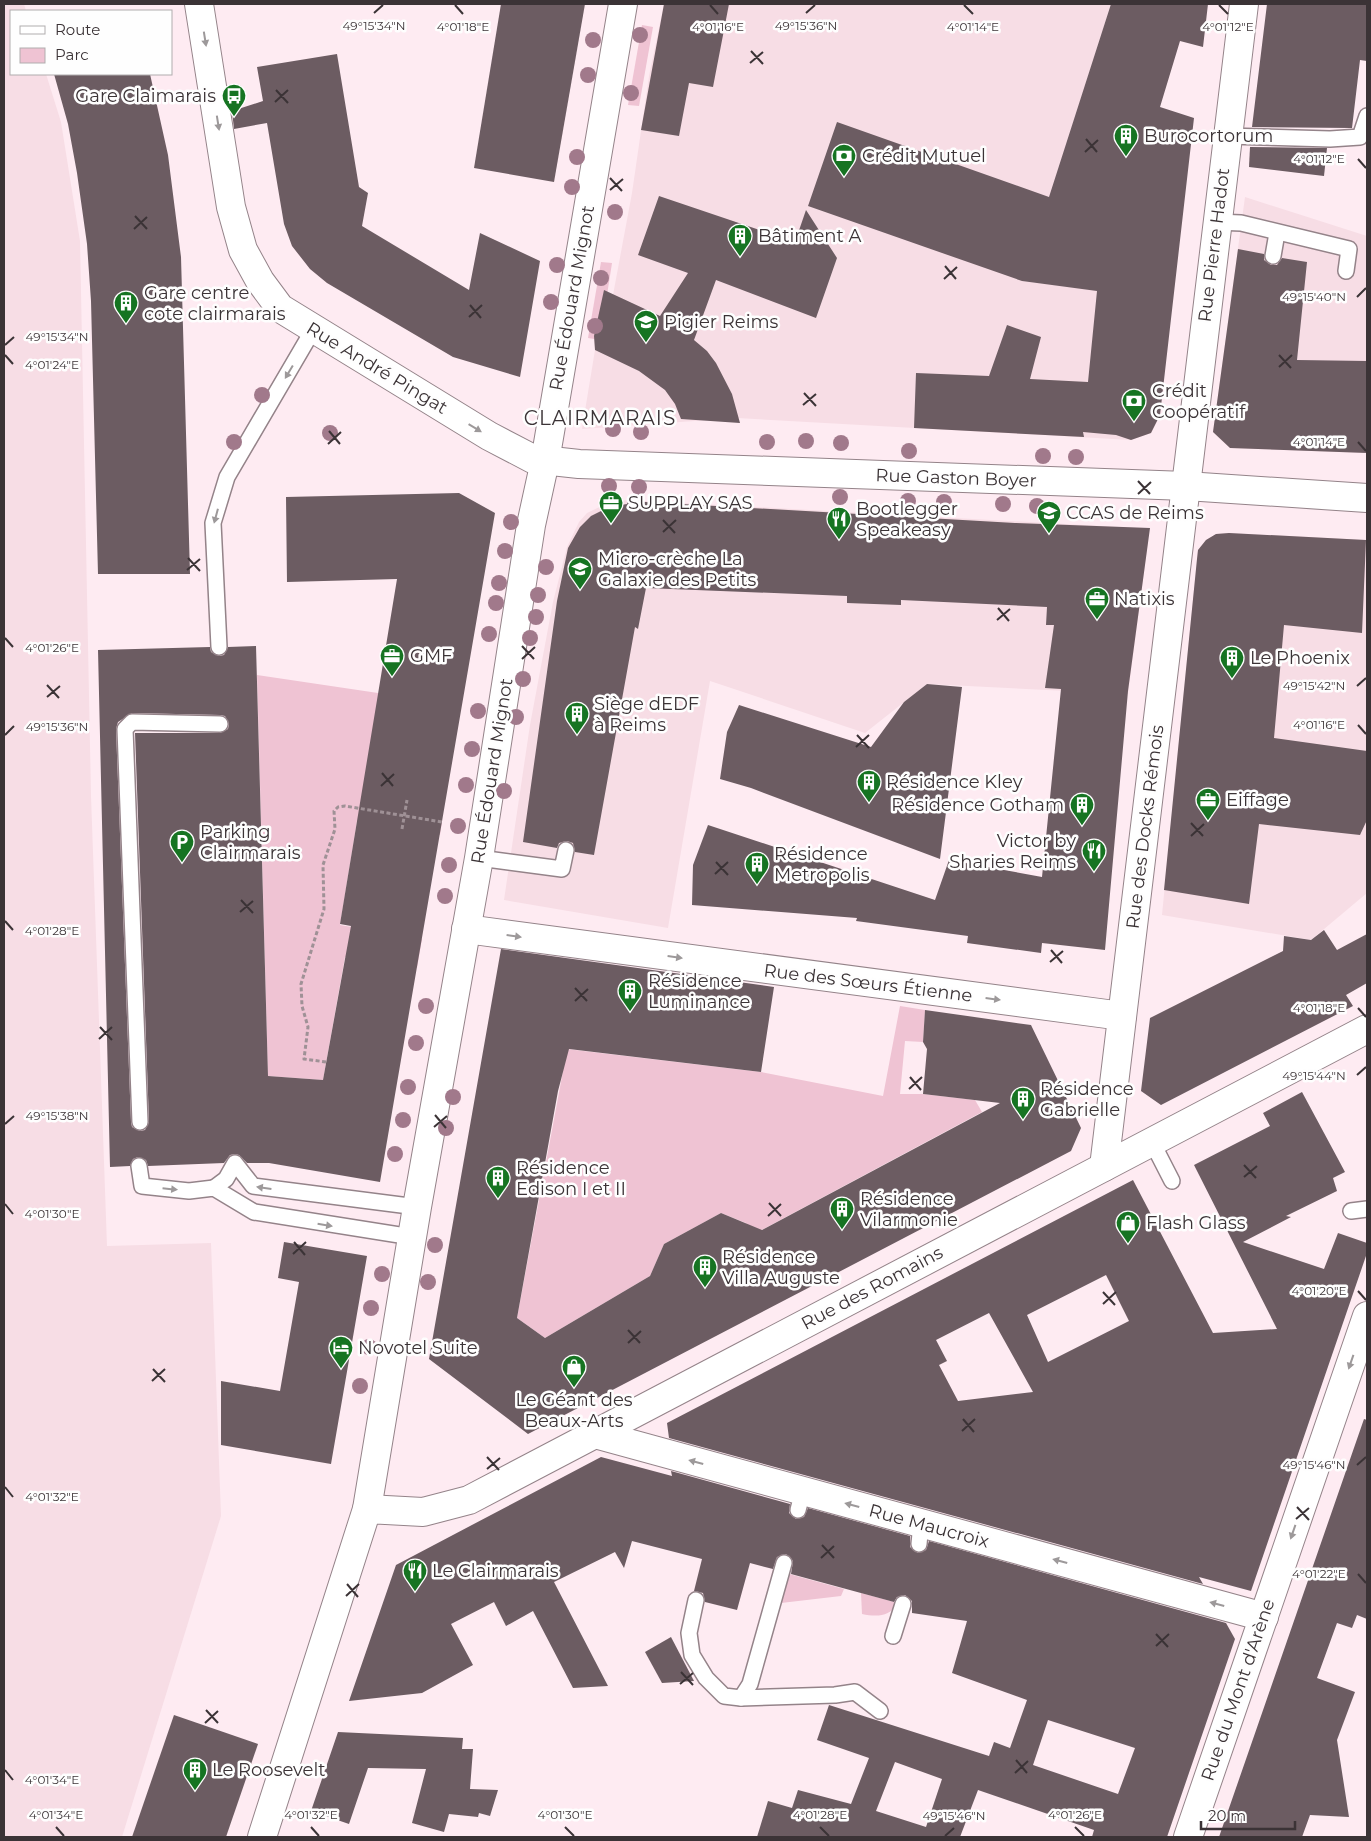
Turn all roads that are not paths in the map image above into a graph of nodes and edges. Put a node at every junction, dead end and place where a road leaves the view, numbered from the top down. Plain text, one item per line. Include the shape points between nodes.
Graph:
1 (199, 4) edge
2 (623, 4) edge
3 (1244, 4) edge
4 (1367, 116) edge
5 (1227, 136) junction
6 (1216, 222) junction
7 (1277, 233) junction
8 (1273, 256) dead end
9 (1346, 271) dead end
10 (313, 330) junction
11 (545, 461) junction
12 (1186, 486) junction
13 (1367, 498) edge
14 (219, 647) dead end
15 (220, 724) dead end
16 (566, 850) dead end
17 (479, 858) junction
18 (466, 930) junction
19 (1122, 1016) junction
20 (1367, 1029) edge
21 (140, 1122) dead end
22 (1152, 1142) junction
23 (140, 1166) dead end
24 (1104, 1167) junction
25 (1172, 1181) dead end
26 (214, 1188) junction
27 (417, 1207) junction
28 (1367, 1209) edge
29 (1350, 1211) dead end
30 (412, 1238) junction
31 (1367, 1316) edge
32 (595, 1434) junction
33 (367, 1509) junction
34 (784, 1563) dead end
35 (696, 1600) dead end
36 (903, 1604) dead end
37 (1264, 1617) junction
38 (893, 1636) dead end
39 (742, 1698) junction
40 (880, 1711) dead end
41 (262, 1837) edge
42 (1188, 1837) edge

1 -> 10 street, Rue André Pingat via 231,207 243,250 280,308
2 - 11 street, Rue Édouard Mignot
3 - 5 street, Rue Pierre Hadot
4 - 5 lane via 1360,137
5 - 6 street, Rue Pierre Hadot
6 - 7 lane via 1241,223
6 - 12 street, Rue Pierre Hadot
7 - 8 lane
7 - 9 lane via 1349,249
10 -> 11 street, Rue André Pingat via 489,436 533,459
10 -> 14 lane via 227,477 213,523
11 - 12 street, Rue Gaston Boyer
11 - 17 street, Rue Édouard Mignot via 531,525
12 - 13 street, Rue Gaston Boyer
12 - 19 street, Rue des Docks Rémois
15 - 21 lane via 132,722 125,729
16 - 17 lane via 562,869
17 - 18 street, Rue Édouard Mignot
18 -> 19 street, Rue des Sœurs Étienne
18 - 27 street, Rue Édouard Mignot
19 - 24 street, Rue des Docks Rémois
20 - 22 street, Rue des Romains
22 - 24 street, Rue des Romains
22 - 25 lane
23 -> 26 lane via 142,1186 189,1191
24 - 32 street, Rue des Romains
27 -> 26 lane via 253,1186 235,1163 226,1179
26 -> 30 lane via 254,1212
27 - 30 street, Rue Édouard Mignot
28 - 29 lane
30 - 33 street, Rue Édouard Mignot
31 -> 37 street, Rue du Mont d'Arène
32 - 33 street, Rue des Romains via 469,1500 423,1512
37 -> 32 street, Rue Maucroix via 920,1534 800,1501
33 - 41 street, Rue Édouard Mignot
34 - 39 lane via 750,1684
35 - 39 lane via 689,1633 692,1654 706,1678 724,1696
36 - 38 lane
37 - 42 street, Rue du Mont d'Arène
39 - 40 lane via 835,1696 855,1692

